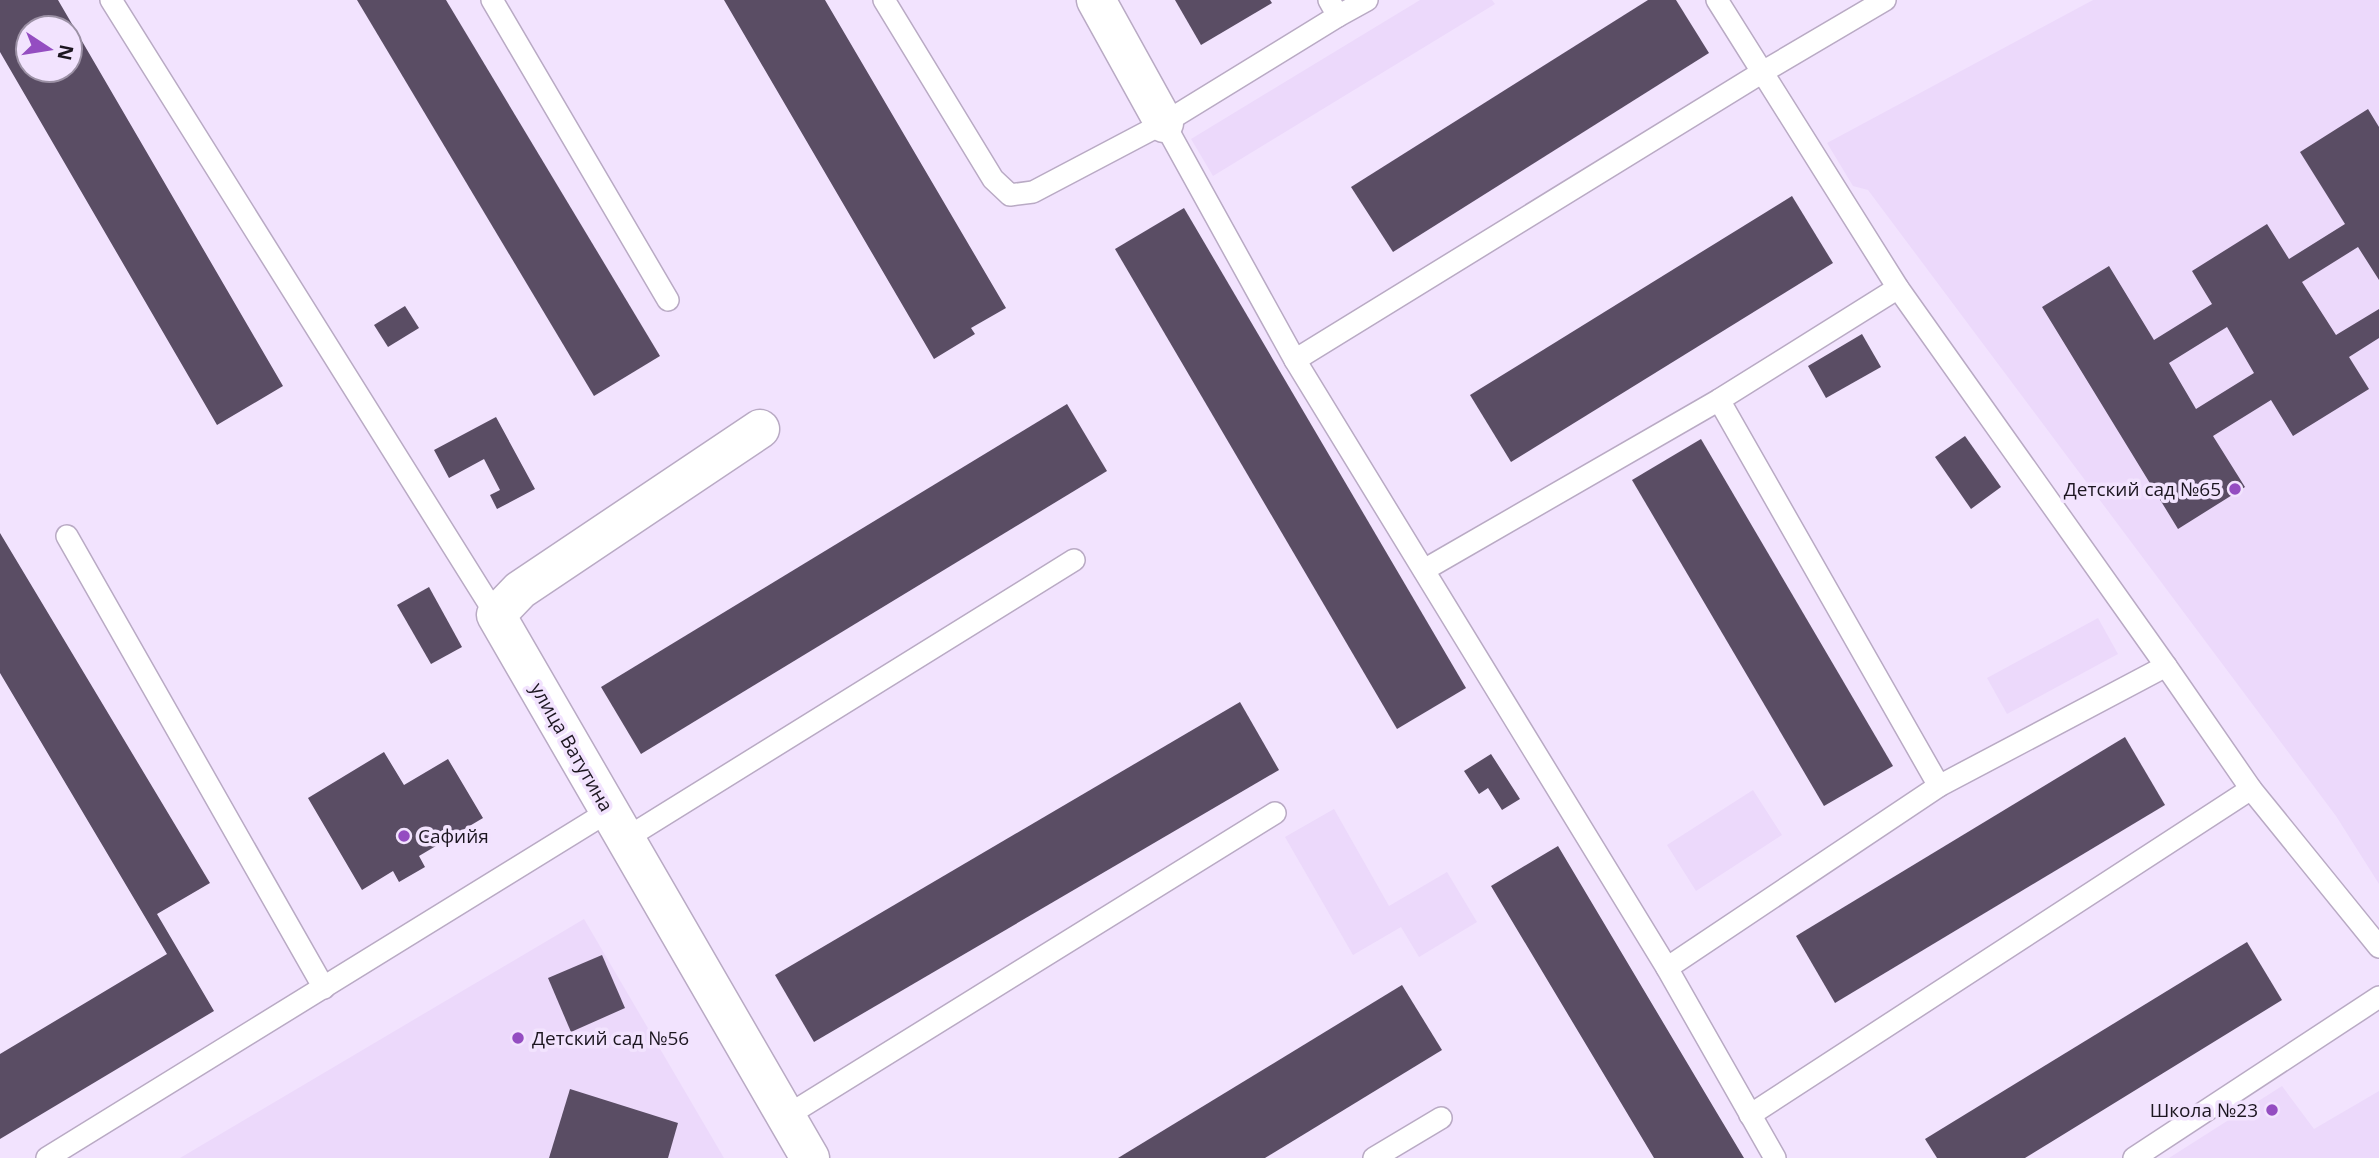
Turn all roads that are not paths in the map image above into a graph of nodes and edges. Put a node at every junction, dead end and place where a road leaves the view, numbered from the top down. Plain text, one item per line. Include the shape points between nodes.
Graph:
1 (111, 0) edge
2 (492, 0) edge
3 (884, 0) edge
4 (1096, 0) edge
5 (1367, 0) edge
6 (1717, 0) edge
7 (1885, 0) edge
8 (1333, 8) edge
9 (1761, 72) junction
10 (1164, 123) junction
11 (1898, 288) junction
12 (668, 300) dead end
13 (1295, 360) junction
14 (1719, 400) junction
15 (760, 429) dead end
16 (67, 536) dead end
17 (1074, 560) dead end
18 (1424, 570) junction
19 (496, 615) junction
20 (2166, 666) junction
21 (1939, 786) junction
22 (2251, 789) junction
23 (1275, 813) dead end
24 (617, 825) junction
25 (2379, 947) edge
26 (1667, 968) junction
27 (324, 988) junction
28 (2379, 997) edge
29 (1750, 1115) junction
30 (785, 1117) junction
31 (1441, 1118) dead end
32 (47, 1158) edge
33 (810, 1158) edge
34 (1374, 1158) edge
35 (1775, 1158) edge
36 (2134, 1158) edge

1 - 19 lane
2 - 12 lane
3 - 10 lane via 993,179 1010,195 1033,192
4 - 10 street
5 - 8 lane
6 - 9 lane
7 - 9 lane
8 - 10 lane
9 - 11 lane
9 - 13 lane
10 - 13 lane
11 - 14 lane
11 - 20 lane
13 - 18 lane
14 - 18 lane
14 - 21 lane
15 - 19 street via 520,590
16 - 27 lane
17 - 24 lane
18 - 26 lane
19 - 24 street, улица Ватутина
20 - 21 lane
20 - 22 lane
21 - 26 lane
22 - 25 lane
22 - 29 lane
23 - 30 lane
24 - 27 lane
24 - 30 street, улица Ватутина
26 - 29 lane
27 - 32 lane
28 - 36 lane
29 - 35 lane
30 - 33 street, улица Ватутина
31 - 34 lane

